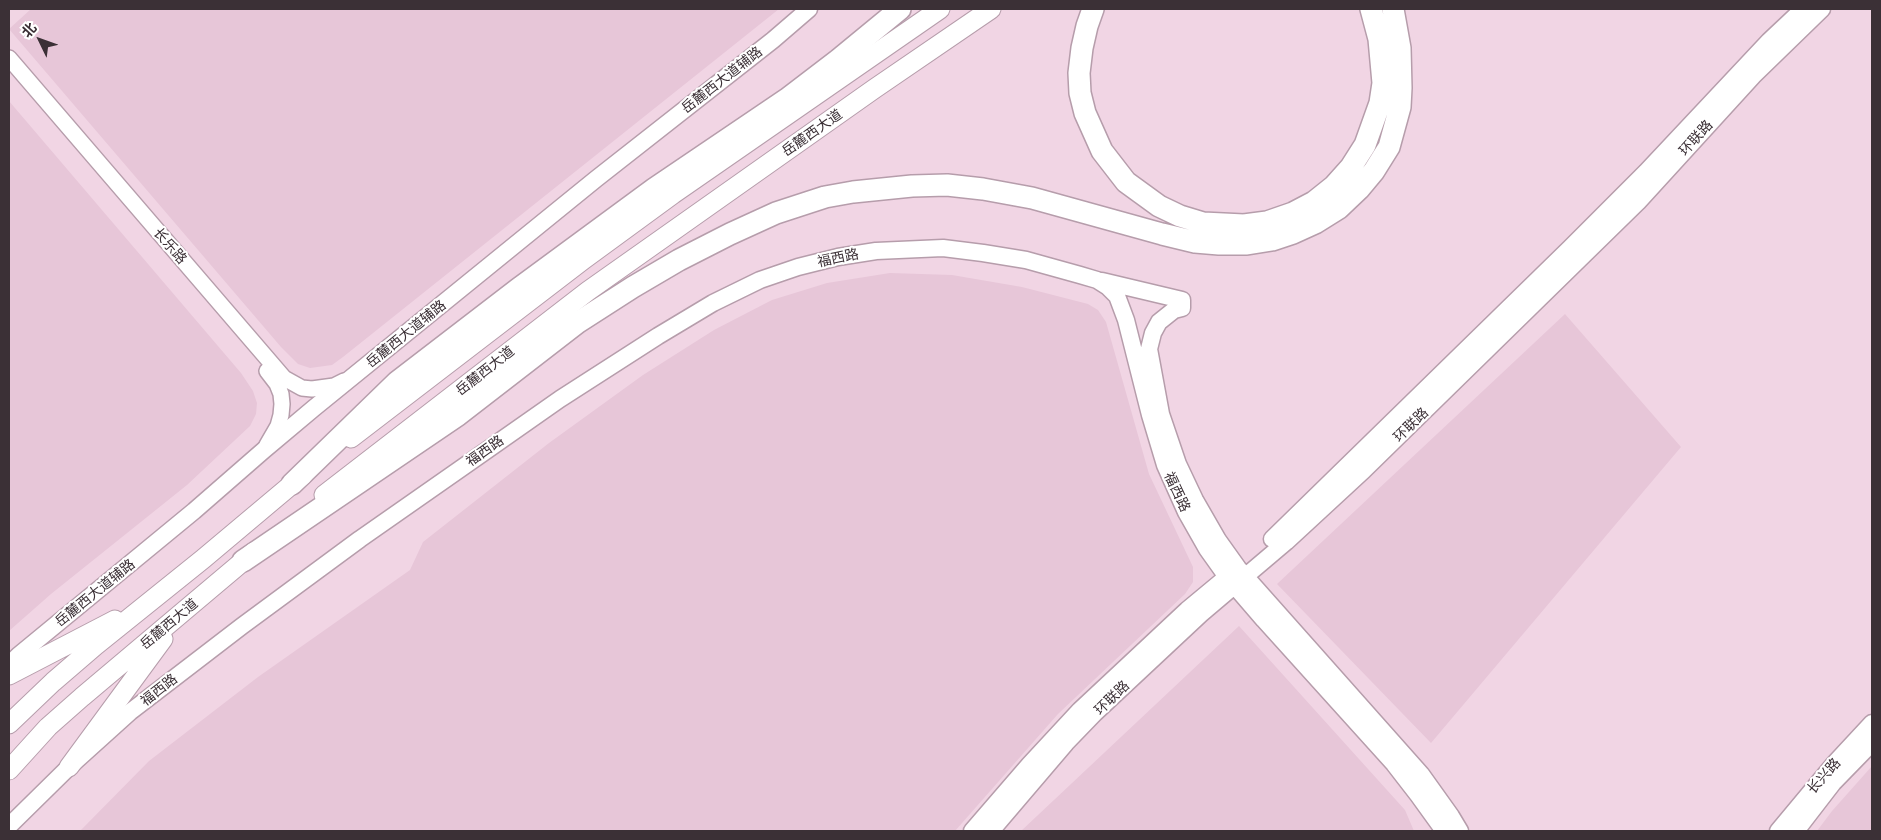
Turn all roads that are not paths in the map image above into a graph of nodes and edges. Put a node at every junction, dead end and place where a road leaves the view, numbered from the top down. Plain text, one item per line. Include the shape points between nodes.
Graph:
1 (809, 9) edge
2 (900, 9) edge
3 (940, 9) edge
4 (991, 9) edge
5 (1094, 9) edge
6 (1372, 9) edge
7 (1392, 9) edge
8 (1803, 9) edge
9 (1822, 9) edge
10 (9, 58) edge
11 (9, 70) edge
12 (1097, 280) junction
13 (352, 377) junction
14 (264, 450) junction
15 (292, 484) junction
16 (243, 561) junction
17 (1236, 577) junction
18 (153, 599) junction
19 (182, 613) junction
20 (9, 665) edge
21 (9, 675) edge
22 (9, 724) edge
23 (1872, 724) edge
24 (1872, 743) edge
25 (69, 767) junction
26 (9, 770) edge
27 (9, 826) edge
28 (972, 831) edge
29 (991, 831) edge
30 (1444, 831) edge
31 (1460, 831) edge
32 (1778, 831) edge
33 (1796, 831) edge

1 - 13 main road, 岳麓西大道辅路
2 - 15 highway via 787,99 654,189 518,288 405,376
3 - 15 highway, 岳麓西大道 via 673,194 508,316
4 - 16 highway, 岳麓西大道 via 588,291
5 - 6 highway via 1082,48 1080,93 1084,113 1102,151 1126,182 1159,206 1202,223 1244,225 1276,219 1314,202 1345,174 1365,145 1380,103 1383,83 1380,39
7 - 16 highway via 1400,48 1401,88 1400,107 1389,147 1359,188 1339,208 1315,223 1272,240 1219,244 1194,242 983,188 912,186 825,197 776,213 730,234 633,287 578,323 458,415
8 - 17 main road, 环联路 via 1646,172
9 - 17 main road, 环联路 via 1753,76 1638,202 1520,319 1337,496
10 - 13 street, 长乐路 via 284,378 302,388 312,389 334,386
11 - 14 street, 长乐路 via 277,384 281,394 281,415
12 - 17 main road, 福西路 via 1117,296 1123,309 1165,465 1186,512 1207,549
12 - 17 main road via 1182,300 1182,308 1168,314 1152,333 1150,349 1155,385 1178,464
12 - 25 main road, 福西路 via 1026,260 944,248 876,251 838,257 760,280 713,303 568,394 360,539 130,712
13 - 14 main road, 岳麓西大道辅路
14 - 20 main road, 岳麓西大道辅路
15 - 18 highway, 岳麓西大道
16 - 19 highway, 岳麓西大道
17 - 28 main road, 环联路 via 1187,610 1080,710
17 - 29 main road, 环联路 via 1066,743
17 - 30 main road, 福西路 via 1394,764
17 - 31 main road via 1421,774
18 - 21 highway
18 - 22 highway, 岳麓西大道 via 96,645
19 - 25 highway
19 - 26 highway, 岳麓西大道 via 48,726
23 - 32 main road, 长兴路 via 1833,764
24 - 33 main road, 长兴路 via 1833,783
25 - 27 main road

